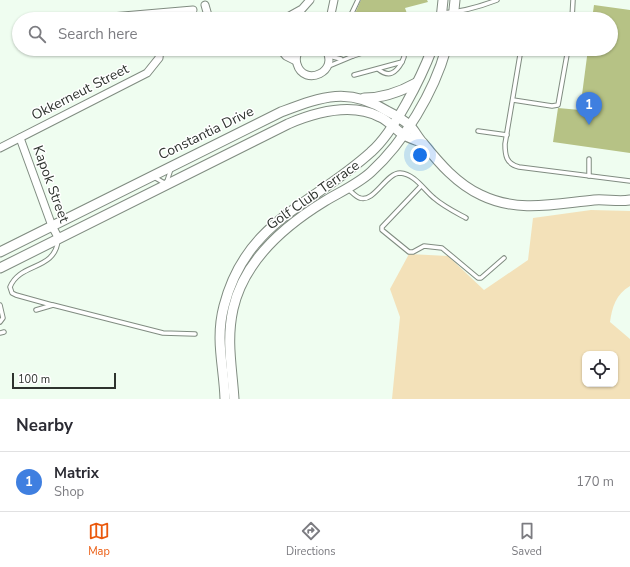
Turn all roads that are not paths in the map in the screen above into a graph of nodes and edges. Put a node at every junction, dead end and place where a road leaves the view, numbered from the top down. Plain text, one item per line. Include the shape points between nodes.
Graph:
1 (310, 0) edge
2 (334, 0) edge
3 (358, 0) edge
4 (443, 0) edge
5 (454, 0) edge
6 (496, 0) edge
7 (573, 0) edge
8 (205, 5) dead end
9 (193, 10) dead end
10 (182, 12) edge
11 (207, 12) edge
12 (297, 12) edge
13 (331, 12) edge
14 (352, 12) edge
15 (442, 12) edge
16 (454, 12) edge
17 (465, 12) edge
18 (572, 12) edge
19 (159, 56) edge
20 (286, 56) edge
21 (298, 56) edge
22 (327, 56) edge
23 (334, 56) edge
24 (353, 56) edge
25 (404, 56) edge
26 (429, 56) edge
27 (444, 56) edge
28 (520, 56) edge
29 (567, 56) edge
30 (341, 60) junction
31 (296, 61) junction
32 (402, 62) junction
33 (328, 66) junction
34 (378, 69) junction
35 (354, 75) dead end
36 (417, 82) junction
37 (362, 98) junction
38 (513, 100) junction
39 (397, 117) junction
40 (392, 125) junction
41 (410, 125) junction
42 (478, 131) dead end
43 (404, 135) junction
44 (507, 135) junction
45 (20, 138) junction
46 (422, 143) junction
47 (0, 148) edge
48 (589, 159) dead end
49 (172, 166) junction
50 (347, 171) junction
51 (152, 176) junction
52 (589, 176) junction
53 (630, 181) edge
54 (332, 182) junction
55 (166, 184) junction
56 (420, 186) junction
57 (347, 188) junction
58 (630, 200) edge
59 (620, 201) junction
60 (630, 205) edge
61 (466, 218) dead end
62 (52, 226) junction
63 (58, 239) junction
64 (0, 252) edge
65 (504, 258) dead end
66 (0, 268) edge
67 (0, 305) edge
68 (53, 305) junction
69 (36, 310) dead end
70 (0, 322) edge
71 (195, 334) dead end
72 (225, 399) edge
73 (234, 399) edge

1 - 12 street
2 - 13 street
3 - 14 lane
4 - 15 street
5 - 16 street
6 - 17 lane
7 - 18 lane
8 - 11 street
9 - 10 street
19 - 45 street, Okkerneut Street via 147,72
20 - 31 street
21 - 31 street
22 - 33 street
23 - 30 lane
24 - 30 lane
25 - 32 lane
26 - 36 street, Golf Club Terrace
27 - 41 street, Golf Club Terrace
28 - 38 lane
29 - 38 lane via 558,105
30 - 33 lane
31 - 33 street via 300,71 310,76 320,74
32 - 34 lane
32 - 34 lane via 395,72 390,74 384,74
34 - 35 lane
36 - 37 street via 382,96
36 - 39 street, Golf Club Terrace
37 - 39 street, Constantia Drive
37 - 49 street, Constantia Drive via 331,96 307,102 281,112
38 - 44 lane
39 - 40 street, Golf Club Terrace
39 - 41 street, Constantia Drive
40 - 43 street, Constantia Drive
40 - 50 street, Golf Club Terrace via 371,152
40 - 55 street, Constantia Drive via 380,117 357,110 312,114
41 - 43 street, Golf Club Terrace
41 - 46 street, Constantia Drive
42 - 44 lane
43 - 46 street, Constantia Drive
43 - 57 street, Golf Club Terrace via 370,173
44 - 52 lane via 506,156 514,166
45 - 47 street, Okkerneut Street
45 - 62 street, Kapok Street
46 - 59 street, Constantia Drive via 450,174 465,186 497,202 528,207 594,200
48 - 52 lane
49 - 51 street, Constantia Drive
49 - 55 lane
50 - 54 street, Golf Club Terrace
50 - 57 street
51 - 55 lane
51 - 62 street, Constantia Drive
52 - 53 lane
54 - 57 street
54 - 72 street, Golf Club Terrace via 263,234 249,251 233,279 220,326 219,348
55 - 63 street, Constantia Drive
56 - 57 lane via 411,176 399,173 366,198 359,198
56 - 61 lane via 433,198
56 - 65 lane via 382,230 409,252 424,246 442,248 478,278
57 - 73 street, Golf Club Terrace via 323,202 274,239 247,274 234,308 229,337
58 - 59 street, Constantia Drive
59 - 60 street, Constantia Drive
62 - 63 street, Kapok Street
62 - 64 street, Constantia Drive
63 - 66 street, Constantia Drive
63 - 68 lane via 53,256 46,262 21,273 10,287 16,295
67 - 70 lane via 3,314
68 - 69 lane
68 - 71 lane via 163,333

